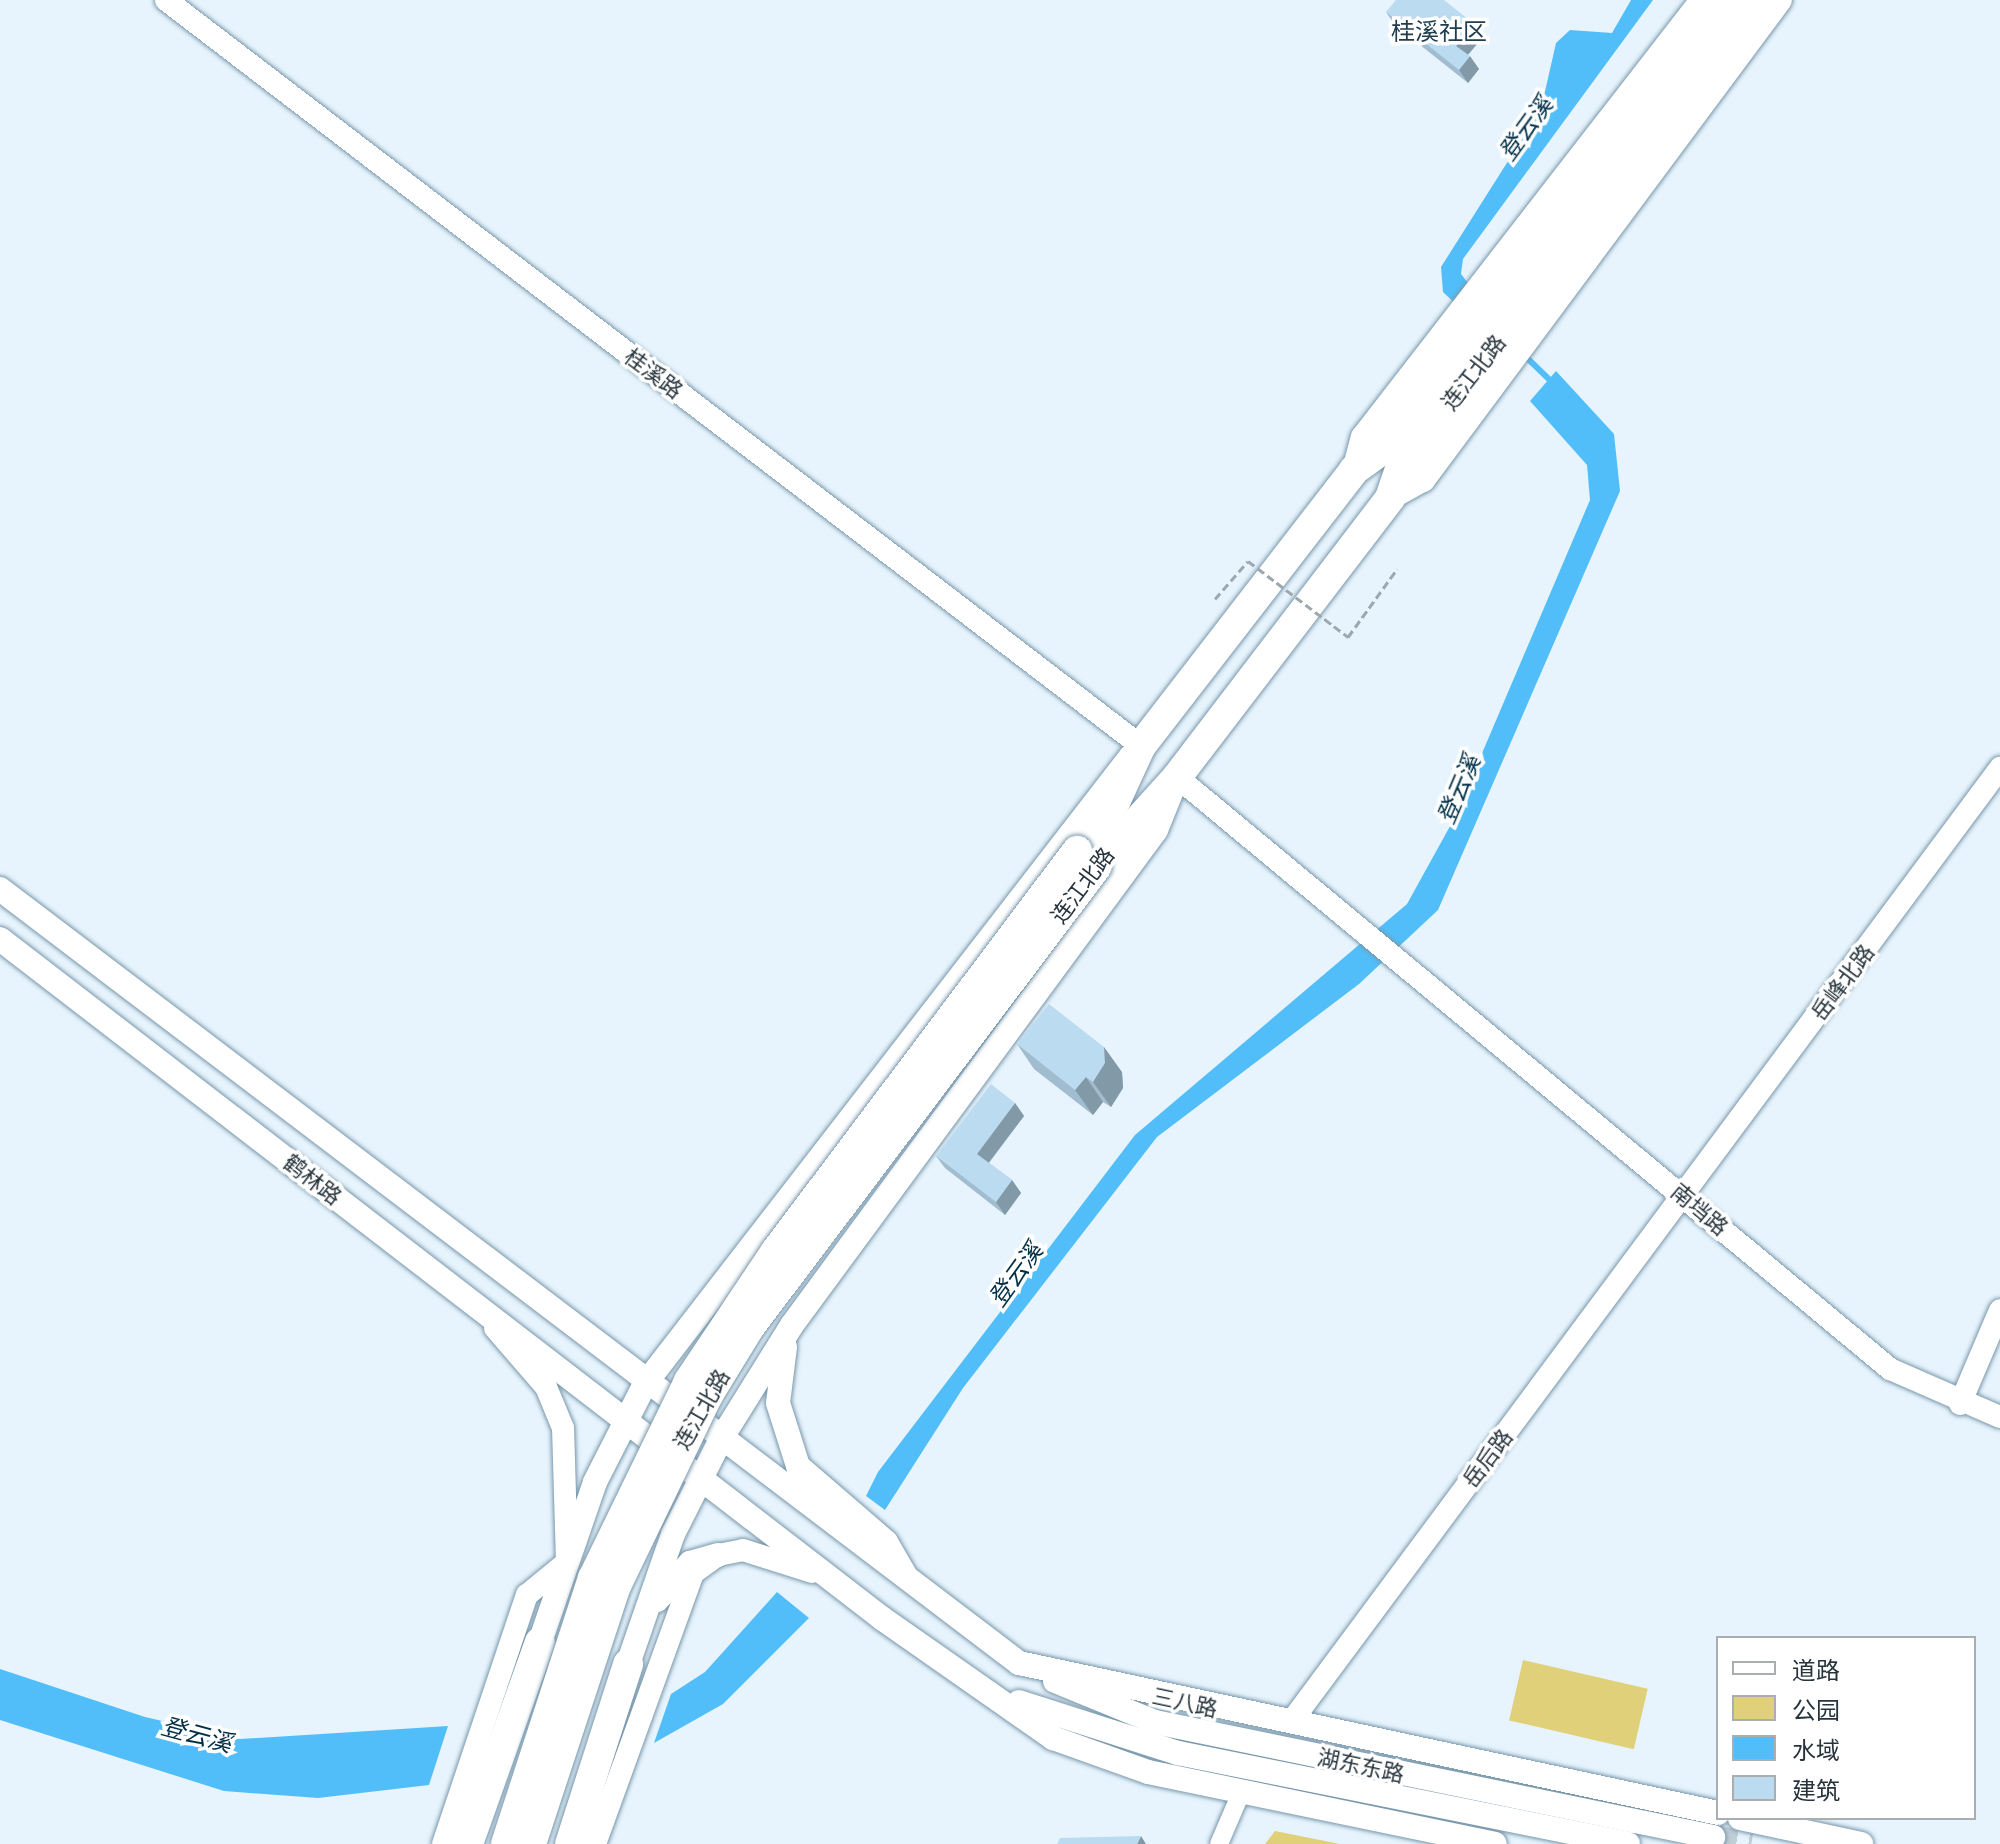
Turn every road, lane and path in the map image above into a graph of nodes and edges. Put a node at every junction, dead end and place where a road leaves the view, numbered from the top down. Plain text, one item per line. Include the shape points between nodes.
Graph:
1 (166, 0) edge
2 (1702, 0) edge
3 (1729, 0) edge
4 (1758, 0) edge
5 (1780, 0) edge
6 (1453, 379) junction
7 (1354, 470) junction
8 (1390, 498) junction
9 (1397, 569) dead end
10 (1215, 599) dead end
11 (1141, 746) junction
12 (2000, 768) edge
13 (1177, 777) junction
14 (1087, 859) junction
15 (0, 889) edge
16 (0, 939) edge
17 (1682, 1195) junction
18 (470, 1300) junction
19 (2000, 1310) edge
20 (792, 1325) junction
21 (645, 1384) junction
22 (1960, 1404) junction
23 (2000, 1417) edge
24 (626, 1419) junction
25 (721, 1439) junction
26 (701, 1476) junction
27 (718, 1555) junction
28 (567, 1562) junction
29 (913, 1589) junction
30 (847, 1590) junction
31 (640, 1629) junction
32 (540, 1642) joint
33 (1019, 1663) junction
34 (628, 1664) joint
35 (983, 1688) junction
36 (1291, 1722) junction
37 (1241, 1793) junction
38 (1745, 1820) edge
39 (1715, 1825) edge
40 (1788, 1836) edge
41 (443, 1844) edge
42 (468, 1844) edge
43 (506, 1844) edge
44 (531, 1844) edge
45 (570, 1844) edge
46 (595, 1844) edge
47 (1219, 1844) edge
48 (1495, 1844) edge
49 (1628, 1844) edge
50 (1861, 1844) edge

1 - 11 street, 桂溪路
2 - 7 main road via 1363,437
3 - 6 highway, 连江北路
4 - 6 highway, 连江北路
5 - 8 main road via 1423,480
6 - 7 highway, 连江北路 via 1383,449
6 - 8 highway, 连江北路 via 1402,464
7 - 11 highway, 连江北路
8 - 13 highway, 连江北路
9 - 10 path, bridge via 1348,637 1248,561
11 - 14 highway, 连江北路
11 - 21 main road via 1101,788
12 - 17 street, 岳峰北路
13 - 14 highway, 连江北路
13 - 17 street, 南垱路
13 - 20 main road via 1156,830
14 - 43 highway, 连江北路, bridge via 776,1251 682,1393 593,1578
14 - 44 highway, 连江北路, bridge via 767,1303 708,1395 616,1586
15 - 21 main road, 三八路
16 - 18 main road, 鹤林路
17 - 22 street, 南垱路 via 1890,1369
17 - 36 street, 岳后路
18 - 24 main road, 鹤林路
18 - 28 street via 556,1407 566,1442
19 - 22 street
20 - 25 main road
20 - 29 main road via 778,1403 793,1455 808,1479 886,1542
21 - 24 main road
21 - 25 main road, 三八路
22 - 23 street, 南垱路
24 - 26 main road, 鹤林路
24 - 28 main road
25 - 26 main road
25 - 29 main road, 三八路
26 - 30 main road
26 - 31 main road
27 - 30 street via 768,1554
27 - 31 main road via 690,1563 665,1585
27 - 46 street via 685,1585
28 - 32 main road
28 - 41 street via 527,1595
29 - 33 main road, 三八路
30 - 35 main road
31 - 34 main road
32 - 42 highway
33 - 36 main road, 三八路
33 - 39 main road, 湖东东路 via 1102,1705 1155,1722
34 - 45 highway
35 - 37 main road via 1086,1752
35 - 49 main road, 湖东东路 via 1144,1745
36 - 39 main road, 三八路
37 - 47 street
37 - 48 main road
38 - 40 main road
40 - 50 main road

